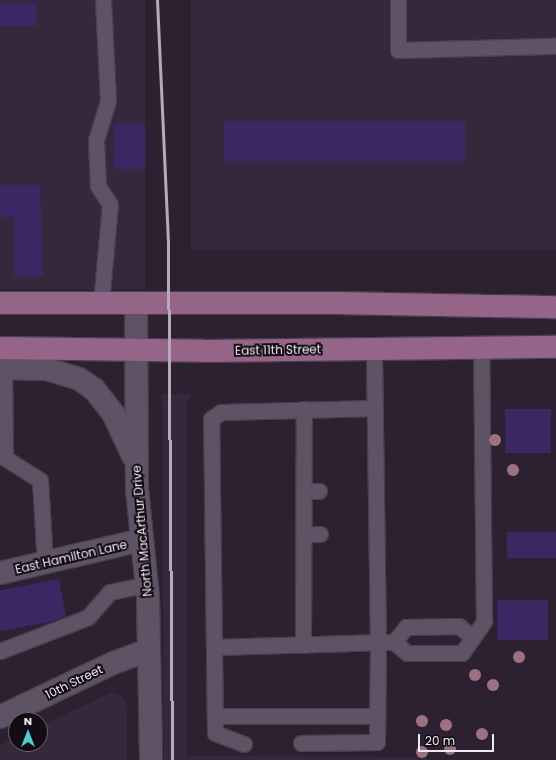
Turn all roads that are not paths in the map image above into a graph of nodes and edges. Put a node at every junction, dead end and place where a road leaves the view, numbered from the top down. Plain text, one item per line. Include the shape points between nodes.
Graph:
1 (103, 0) edge
2 (398, 0) edge
3 (556, 46) edge
4 (0, 303) edge
5 (101, 303) junction
6 (136, 303) junction
7 (556, 307) edge
8 (481, 347) junction
9 (556, 347) edge
10 (136, 349) junction
11 (374, 349) junction
12 (1, 361) edge
13 (375, 408) junction
14 (304, 409) junction
15 (136, 462) junction
16 (304, 491) junction
17 (319, 491) dead end
18 (304, 534) junction
19 (320, 534) dead end
20 (142, 540) junction
21 (45, 563) junction
22 (0, 574) edge
23 (147, 584) junction
24 (474, 638) junction
25 (378, 642) junction
26 (394, 642) junction
27 (303, 644) junction
28 (214, 647) junction
29 (149, 650) junction
30 (0, 651) edge
31 (215, 716) junction
32 (377, 716) junction
33 (0, 718) edge
34 (301, 743) dead end
35 (244, 744) dead end
36 (151, 760) edge

1 - 5 lane via 108,101 96,140 98,186 110,204
2 - 3 lane via 398,50
4 - 5 main road
5 - 6 main road
6 - 7 main road
6 - 10 main road, North MacArthur Drive
8 - 9 main road, East 11th Street
8 - 11 main road, East 11th Street
8 - 24 lane via 484,621
10 - 11 main road, East 11th Street
10 - 12 main road, East 11th Street
10 - 15 main road, North MacArthur Drive
11 - 13 lane
12 - 15 main road via 63,372 94,389 114,415
12 - 21 lane via 5,458 40,480
13 - 14 lane
13 - 25 lane via 369,534
14 - 16 lane
14 - 28 lane via 221,412 211,419
15 - 20 main road, North MacArthur Drive
16 - 17 lane
16 - 18 lane
18 - 19 lane
18 - 27 lane
20 - 21 main road, East Hamilton Lane
20 - 23 main road, North MacArthur Drive
21 - 22 main road, East Hamilton Lane
23 - 29 main road, North MacArthur Drive
23 - 30 lane via 110,592 88,617
24 - 26 lane via 462,652 407,653
24 - 26 lane via 459,626 406,627
25 - 26 lane
25 - 27 lane
25 - 32 lane
27 - 28 lane
28 - 31 lane
29 - 33 main road, 10th Street via 113,663
29 - 36 main road, North MacArthur Drive
31 - 32 lane
31 - 35 lane via 215,733
32 - 34 lane via 377,742

